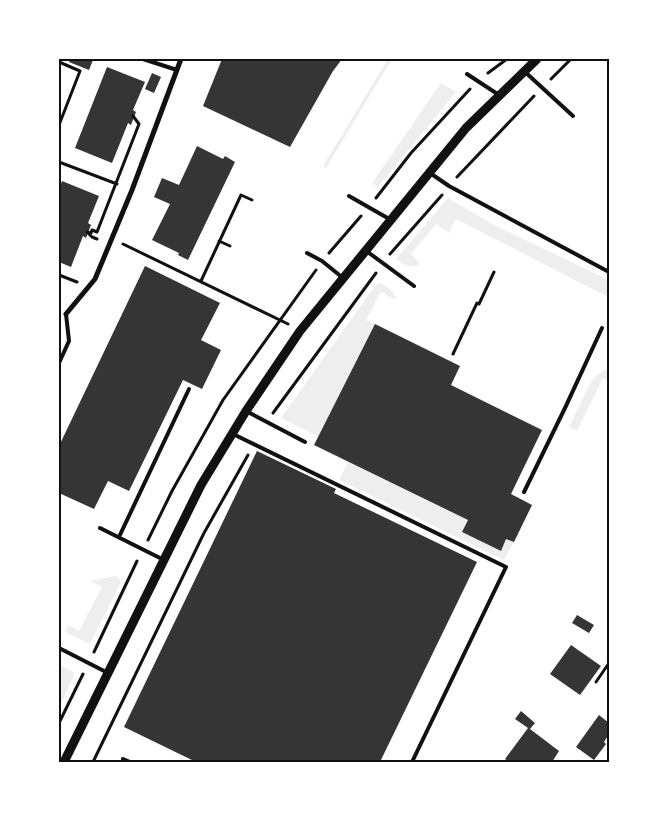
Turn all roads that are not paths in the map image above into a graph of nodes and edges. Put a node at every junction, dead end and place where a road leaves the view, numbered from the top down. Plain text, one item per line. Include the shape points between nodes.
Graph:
1 (142, 59) edge
2 (181, 59) edge
3 (537, 59) edge
4 (177, 70) junction
5 (524, 71) junction
6 (467, 74) dead end
7 (500, 95) junction
8 (573, 116) dead end
9 (429, 172) junction
10 (349, 196) dead end
11 (391, 220) junction
12 (365, 250) junction
13 (307, 253) dead end
14 (609, 272) edge
15 (343, 278) junction
16 (414, 286) dead end
17 (66, 314) joint
18 (602, 328) dead end
19 (59, 363) edge
20 (189, 389) dead end
21 (246, 411) junction
22 (232, 433) junction
23 (305, 442) dead end
24 (524, 492) dead end
25 (100, 528) dead end
26 (119, 538) junction
27 (164, 560) junction
28 (59, 648) edge
29 (108, 673) junction
30 (123, 759) dead end
31 (64, 762) edge
32 (130, 762) edge
33 (412, 762) edge

1 - 4 lane
2 - 4 street
3 - 5 street
4 - 17 street via 95,279
5 - 7 street
5 - 8 lane
6 - 7 lane
7 - 9 street via 466,128
9 - 11 street
9 - 14 lane via 449,186
10 - 11 lane
11 - 12 street
12 - 15 street
12 - 16 lane
13 - 15 lane
15 - 21 street via 300,331
17 - 19 lane via 69,341
18 - 24 lane
20 - 26 lane
21 - 22 street
21 - 23 lane
22 - 27 street via 201,485
22 - 33 lane via 506,567
25 - 26 lane
26 - 27 lane
27 - 29 street
28 - 29 lane
29 - 31 street
30 - 32 lane

